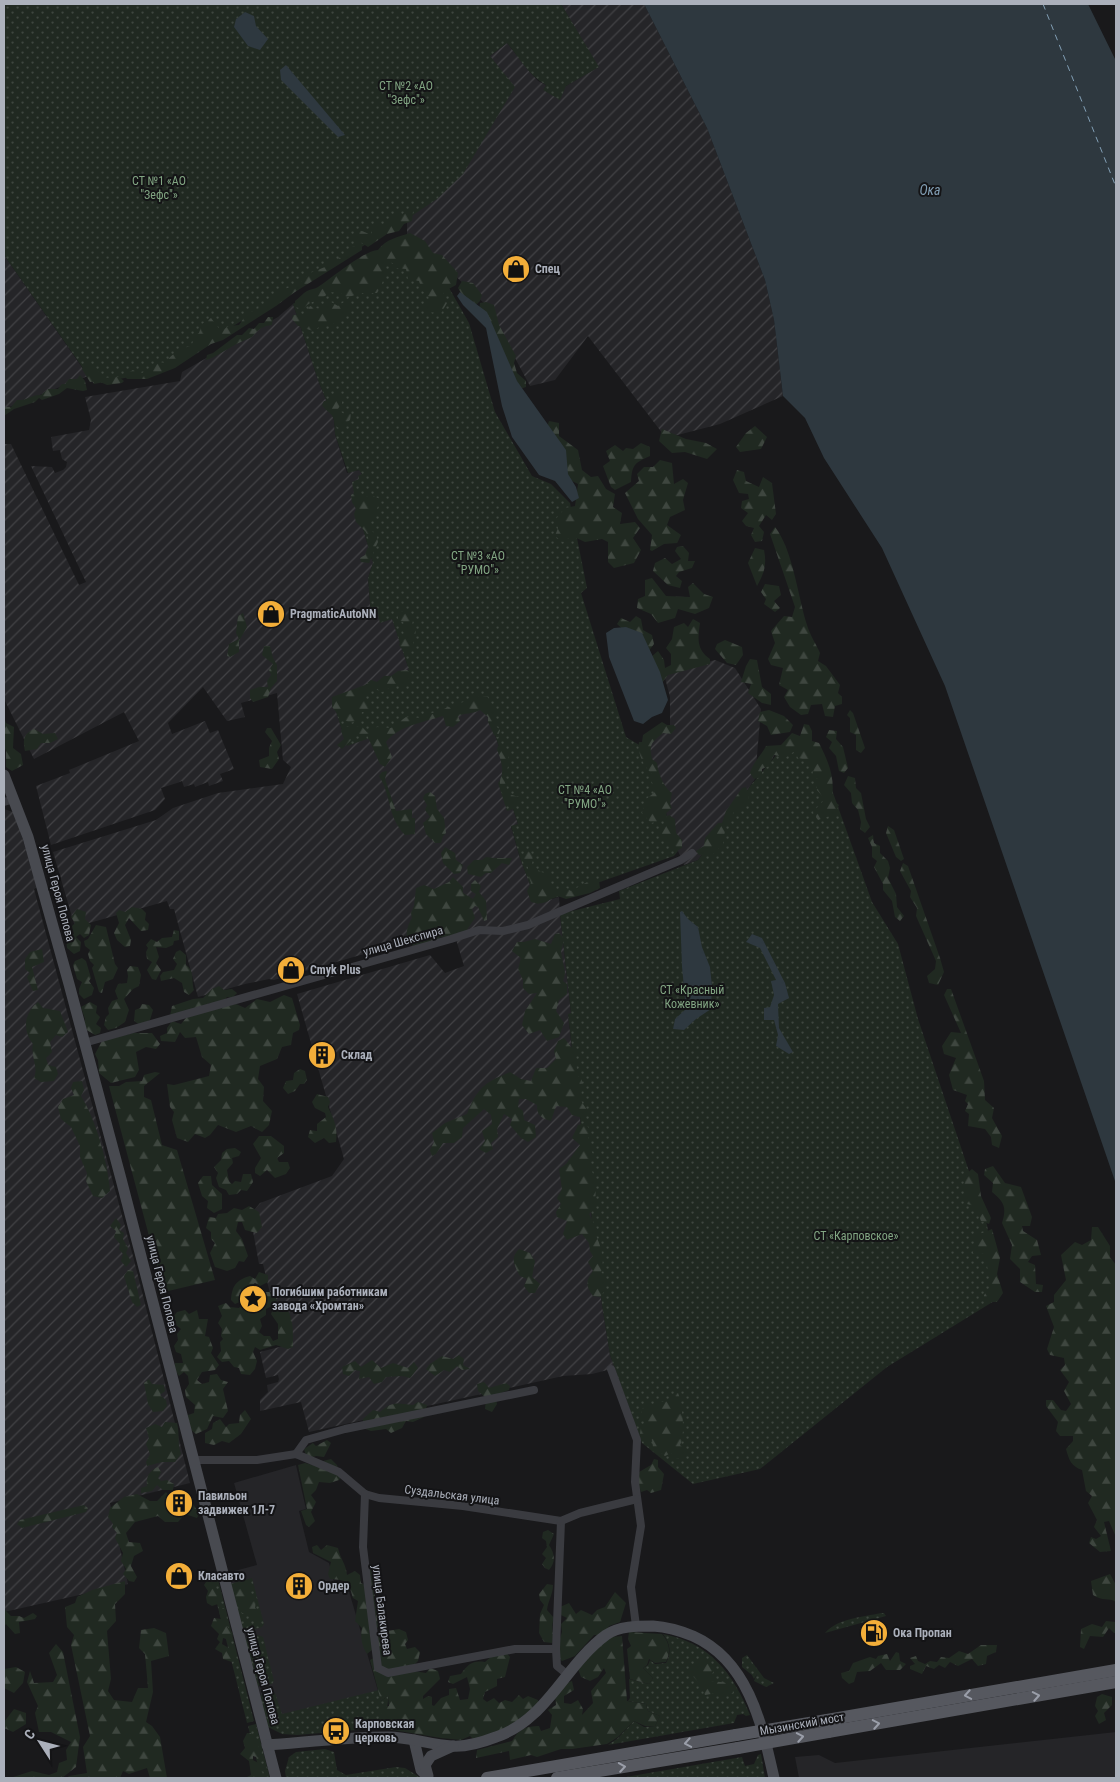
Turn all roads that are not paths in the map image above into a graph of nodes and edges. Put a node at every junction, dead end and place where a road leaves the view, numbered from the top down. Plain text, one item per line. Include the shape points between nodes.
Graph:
1 (4, 775) edge
2 (9, 800) edge
3 (692, 853) dead end
4 (84, 1043) junction
5 (611, 1369) dead end
6 (534, 1390) dead end
7 (296, 1454) junction
8 (193, 1460) junction
9 (365, 1494) junction
10 (637, 1500) junction
11 (561, 1522) junction
12 (636, 1626) junction
13 (556, 1649) junction
14 (1116, 1670) edge
15 (568, 1675) junction
16 (1108, 1679) edge
17 (414, 1740) junction
18 (737, 1741) junction
19 (268, 1745) junction
20 (453, 1746) junction
21 (429, 1777) edge
22 (276, 1778) edge
23 (487, 1778) edge
24 (557, 1778) edge
25 (774, 1778) edge

1 - 2 street, улица Героя Попова
2 - 4 street, улица Героя Попова via 28,837
3 - 4 street, улица Шекспира via 528,925 503,931 479,930
4 - 8 street, улица Героя Попова
5 - 10 street via 637,1440
6 - 7 street via 346,1429 306,1440
7 - 8 street via 257,1460
7 - 9 street, Суздальская улица via 339,1472
8 - 19 street, улица Героя Попова
9 - 11 street, Суздальская улица
9 - 13 street, улица Балакирева via 363,1547 378,1668 388,1673 515,1649
10 - 11 street via 580,1513
10 - 12 street via 641,1526 631,1587
11 - 13 street
12 - 15 street via 608,1634 591,1647
12 - 25 street via 664,1626 686,1633 724,1656 747,1689 758,1714
13 - 15 street via 558,1666
14 - 16 main road, Мызинский мост
15 - 20 street via 542,1707 509,1731 476,1743
16 - 18 main road, Мызинский мост, bridge
17 - 19 street via 372,1737
17 - 20 street
17 - 21 street via 421,1770
18 -> 23 main road, Мызинский мост
24 -> 18 main road, Мызинский мост
19 - 22 street, улица Героя Попова
20 - 21 street via 431,1756 425,1765

